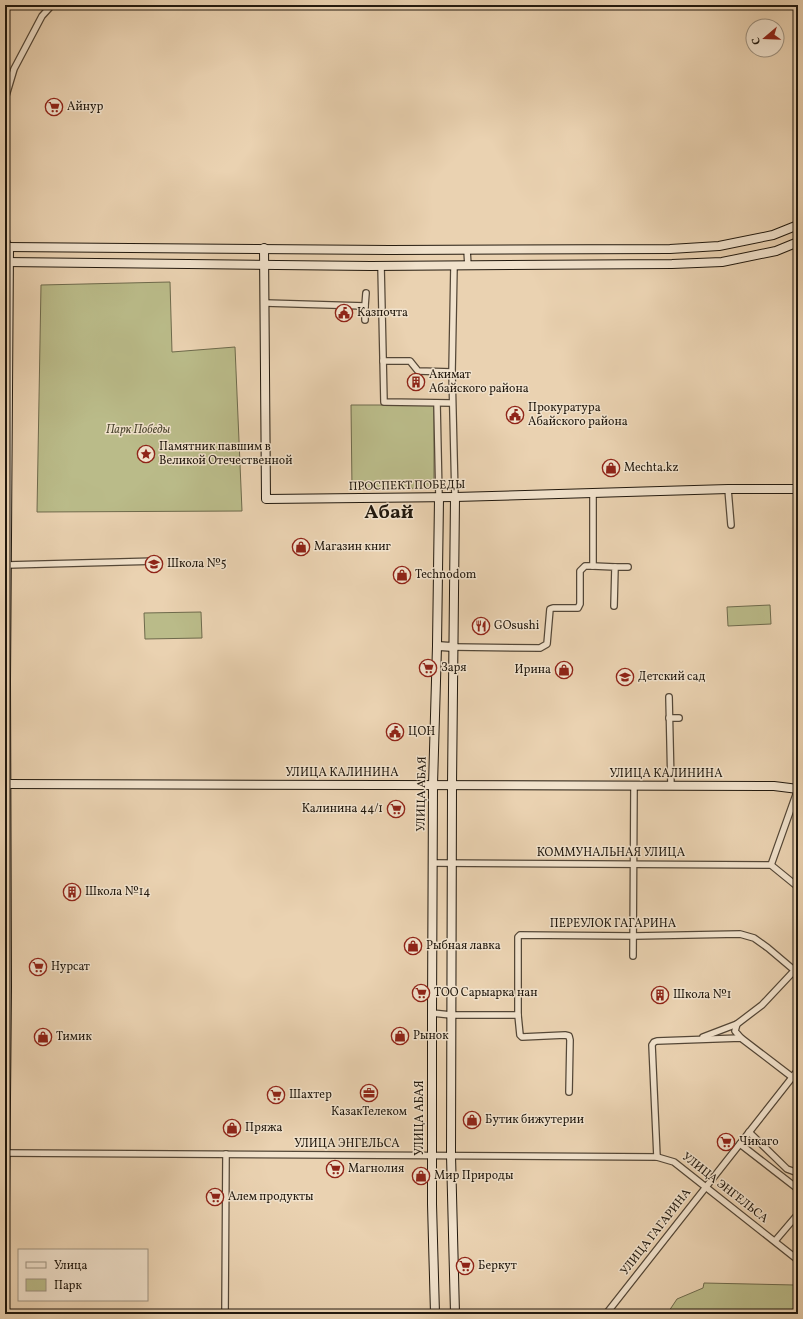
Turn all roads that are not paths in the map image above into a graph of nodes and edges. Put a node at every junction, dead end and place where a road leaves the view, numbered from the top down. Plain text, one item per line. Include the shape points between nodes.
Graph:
1 (52, 5) edge
2 (5, 99) edge
3 (798, 225) edge
4 (5, 238) edge
5 (798, 242) edge
6 (7, 247) edge
7 (264, 248) junction
8 (670, 249) junction
9 (390, 250) junction
10 (467, 250) junction
11 (7, 262) edge
12 (672, 264) junction
13 (264, 265) junction
14 (381, 266) junction
15 (390, 266) junction
16 (454, 266) junction
17 (468, 266) junction
18 (366, 293) dead end
19 (265, 303) junction
20 (365, 306) junction
21 (365, 320) dead end
22 (383, 361) junction
23 (452, 372) junction
24 (437, 403) junction
25 (452, 403) junction
26 (6, 436) edge
27 (728, 489) junction
28 (798, 489) edge
29 (593, 493) junction
30 (455, 497) junction
31 (439, 498) junction
32 (731, 524) dead end
33 (158, 561) dead end
34 (7, 565) junction
35 (593, 566) junction
36 (615, 567) junction
37 (628, 567) dead end
38 (614, 606) dead end
39 (437, 646) junction
40 (454, 646) junction
41 (669, 697) dead end
42 (669, 718) junction
43 (679, 718) dead end
44 (6, 785) edge
45 (433, 785) junction
46 (452, 785) junction
47 (634, 786) junction
48 (672, 786) junction
49 (798, 789) edge
50 (6, 861) edge
51 (433, 863) junction
52 (452, 863) junction
53 (633, 864) junction
54 (771, 865) junction
55 (798, 887) edge
56 (634, 936) junction
57 (633, 956) dead end
58 (432, 1013) junction
59 (451, 1015) junction
60 (518, 1015) junction
61 (736, 1024) junction
62 (697, 1038) junction
63 (741, 1038) junction
64 (6, 1069) edge
65 (797, 1072) edge
66 (792, 1077) junction
67 (570, 1092) dead end
68 (749, 1132) junction
69 (740, 1144) junction
70 (5, 1152) edge
71 (226, 1154) junction
72 (432, 1155) junction
73 (451, 1155) junction
74 (657, 1157) junction
75 (798, 1173) edge
76 (706, 1187) junction
77 (798, 1189) edge
78 (5, 1210) edge
79 (798, 1214) edge
80 (775, 1241) junction
81 (798, 1260) edge
82 (225, 1314) edge
83 (435, 1314) edge
84 (455, 1314) edge
85 (606, 1314) edge

1 - 2 street via 42,16 14,69
3 - 8 street via 773,235 720,246
4 - 6 street
5 - 12 street via 776,250 722,262
6 - 7 street
6 - 11 street
7 - 9 street
7 - 13 street, ПРОСПЕКТ ПОБЕДЫ
8 - 10 street
8 - 12 street
9 - 10 street
9 - 15 street via 387,255
10 - 17 street
11 - 13 street
11 - 26 street
12 - 17 street
13 - 14 street
13 - 19 street, ПРОСПЕКТ ПОБЕДЫ
14 - 15 street
14 - 22 street
15 - 16 street
16 - 17 street
16 - 23 street
18 - 20 street
19 - 20 street
19 - 31 street, ПРОСПЕКТ ПОБЕДЫ via 266,499
20 - 21 street
22 - 23 street via 410,361 418,371
22 - 24 street via 384,402
23 - 25 street
24 - 25 street
24 - 31 street
25 - 30 street
26 - 34 street
27 - 28 street, ПРОСПЕКТ ПОБЕДЫ
27 - 29 street, ПРОСПЕКТ ПОБЕДЫ
27 - 32 street
29 - 30 street, ПРОСПЕКТ ПОБЕДЫ
29 - 35 street
30 - 31 street, ПРОСПЕКТ ПОБЕДЫ
30 - 40 street
31 - 39 street, УЛИЦА АБАЯ
33 - 34 street
34 - 44 street
35 - 36 street
35 - 40 street via 585,566 580,571 578,608 550,609 547,644 544,646
36 - 37 street
36 - 38 street
39 - 40 street
39 - 45 street, УЛИЦА АБАЯ
40 - 46 street
41 - 42 street
42 - 43 street
42 - 48 street
44 - 45 street, УЛИЦА КАЛИНИНА
44 - 50 street
45 - 46 street, УЛИЦА КАЛИНИНА
45 - 51 street, УЛИЦА АБАЯ
46 - 47 street, УЛИЦА КАЛИНИНА
46 - 52 street
47 - 48 street, УЛИЦА КАЛИНИНА
47 - 53 street
48 - 49 street, УЛИЦА КАЛИНИНА via 774,786
49 - 54 street
50 - 64 street
51 - 52 street, КОММУНАЛЬНАЯ УЛИЦА
51 - 58 street, УЛИЦА АБАЯ
52 - 53 street, КОММУНАЛЬНАЯ УЛИЦА
52 - 59 street
53 - 54 street, КОММУНАЛЬНАЯ УЛИЦА
53 - 56 street
54 - 55 street
56 - 57 street
56 - 60 street, ПЕРЕУЛОК ГАГАРИНА via 518,936
56 - 61 street, ПЕРЕУЛОК ГАГАРИНА via 740,934 754,938 794,970 762,1005
58 - 59 street
58 - 72 street, УЛИЦА АБАЯ
59 - 60 street
59 - 73 street
60 - 67 street via 520,1036 569,1036
61 - 62 street
61 - 63 street via 735,1031
62 - 63 street
62 - 74 street via 657,1040 652,1045
63 - 66 street
64 - 70 street
65 - 66 street, УЛИЦА ГАГАРИНА
66 - 68 street, УЛИЦА ГАГАРИНА
68 - 69 street, УЛИЦА ГАГАРИНА
68 - 75 street via 787,1169
69 - 76 street, УЛИЦА ГАГАРИНА
69 - 77 street
70 - 71 street, УЛИЦА ЭНГЕЛЬСА
70 - 78 street
71 - 72 street, УЛИЦА ЭНГЕЛЬСА
71 - 82 street
72 - 73 street, УЛИЦА ЭНГЕЛЬСА
72 - 83 street, УЛИЦА АБАЯ
73 - 74 street, УЛИЦА ЭНГЕЛЬСА
73 - 84 street
74 - 76 street, УЛИЦА ЭНГЕЛЬСА via 674,1162
76 - 80 street, УЛИЦА ЭНГЕЛЬСА
76 - 85 street, УЛИЦА ГАГАРИНА
79 - 80 street
80 - 81 street, УЛИЦА ЭНГЕЛЬСА

